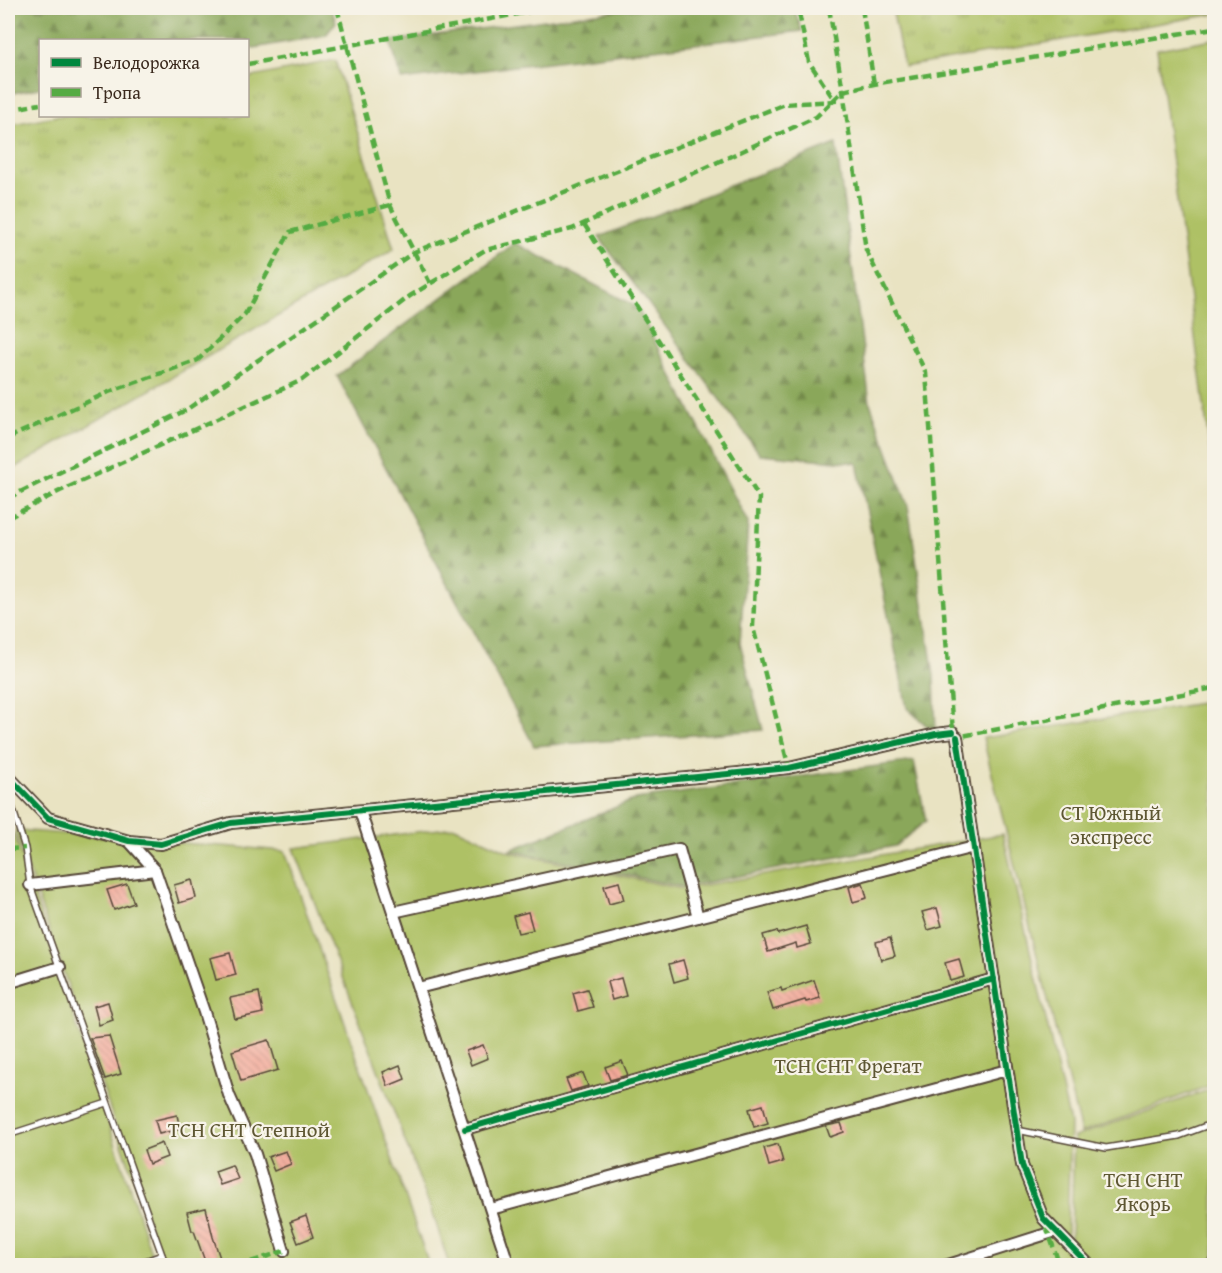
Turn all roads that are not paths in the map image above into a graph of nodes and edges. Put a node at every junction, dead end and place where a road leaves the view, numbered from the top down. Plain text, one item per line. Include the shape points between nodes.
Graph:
1 (8, 776) edge
2 (8, 794) edge
3 (360, 811) junction
4 (129, 841) junction
5 (974, 847) junction
6 (156, 870) junction
7 (30, 885) junction
8 (393, 912) junction
9 (698, 917) junction
10 (60, 967) junction
11 (994, 979) junction
12 (8, 983) edge
13 (418, 988) junction
14 (1007, 1070) junction
15 (107, 1103) junction
16 (1215, 1123) edge
17 (465, 1129) junction
18 (1016, 1130) junction
19 (8, 1135) edge
20 (491, 1209) junction
21 (1056, 1231) junction
22 (284, 1251) dead end
23 (162, 1255) junction
24 (1215, 1260) edge
25 (131, 1266) edge
26 (166, 1266) edge
27 (509, 1266) edge
28 (945, 1266) edge
29 (1090, 1266) edge
30 (1203, 1266) edge

1 - 4 street via 48,818
2 - 7 lane via 25,848
3 - 4 street via 231,823 161,844
3 - 5 street via 789,768 936,734 955,735
3 - 8 street
4 - 6 street
5 - 9 street
5 - 11 street
6 - 7 street
6 - 22 street via 229,1095 255,1154
7 - 10 lane
8 - 9 street via 679,849
8 - 13 street
9 - 13 street
10 - 12 street
10 - 15 lane
11 - 14 street
11 - 17 street
13 - 17 street
14 - 18 street
14 - 20 street
15 - 19 lane
15 - 23 lane
16 - 18 lane via 1179,1136 1106,1148
17 - 20 street
18 - 21 street via 1022,1165 1042,1218
20 - 27 street
21 - 28 street
21 - 29 street
23 - 25 lane
23 - 26 lane
24 - 30 lane

